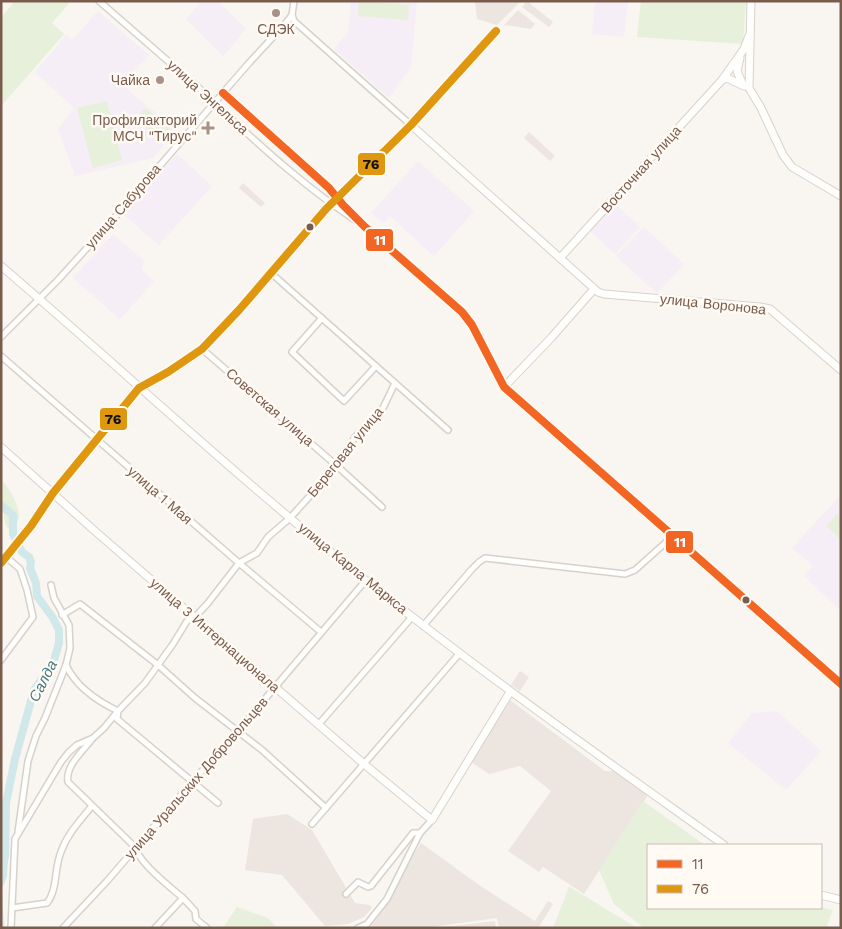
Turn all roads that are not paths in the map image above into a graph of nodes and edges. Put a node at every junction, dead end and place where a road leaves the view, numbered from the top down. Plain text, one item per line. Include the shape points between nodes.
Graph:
1 (99, 1) edge
2 (294, 1) edge
3 (751, 1) edge
4 (292, 15) junction
5 (496, 31) dead end
6 (749, 36) junction
7 (743, 50) junction
8 (737, 66) junction
9 (747, 72) junction
10 (725, 76) junction
11 (739, 76) junction
12 (746, 87) junction
13 (223, 93) junction
14 (215, 102) junction
15 (411, 125) junction
16 (841, 196) edge
17 (338, 197) junction
18 (331, 204) junction
19 (365, 227) junction
20 (560, 258) junction
21 (1, 266) edge
22 (271, 273) junction
23 (594, 289) junction
24 (40, 299) junction
25 (322, 318) junction
26 (1, 337) edge
27 (202, 349) junction
28 (1, 356) edge
29 (376, 366) junction
30 (841, 370) edge
31 (395, 383) junction
32 (504, 387) junction
33 (139, 388) junction
34 (448, 430) dead end
35 (96, 439) junction
36 (1, 447) edge
37 (338, 466) junction
38 (53, 492) junction
39 (382, 507) dead end
40 (290, 518) junction
41 (673, 536) junction
42 (3, 560) edge
43 (239, 564) junction
44 (366, 580) junction
45 (51, 585) dead end
46 (62, 615) junction
47 (195, 617) junction
48 (412, 617) junction
49 (423, 626) junction
50 (321, 632) junction
51 (459, 654) junction
52 (1, 660) edge
53 (158, 664) junction
54 (66, 665) junction
55 (841, 684) edge
56 (276, 686) junction
57 (510, 692) junction
58 (118, 711) junction
59 (319, 724) junction
60 (238, 732) junction
61 (93, 738) junction
62 (364, 764) junction
63 (192, 782) junction
64 (218, 803) dead end
65 (91, 807) junction
66 (326, 808) junction
67 (432, 820) junction
68 (312, 824) dead end
69 (420, 833) junction
70 (17, 835) junction
71 (723, 844) edge
72 (136, 848) junction
73 (346, 894) dead end
74 (822, 895) edge
75 (183, 898) junction
76 (841, 900) edge
77 (12, 908) junction
78 (11, 928) edge
79 (63, 928) edge
80 (155, 928) edge
81 (207, 928) edge
82 (358, 928) edge

1 - 14 street, улица Энгельса
2 - 4 street
3 - 6 street
4 - 13 street, улица Сабурова
4 - 15 street via 294,21
5 - 15 street
6 - 7 street
6 - 9 street
7 - 8 street
7 - 10 street, Восточная улица
8 - 9 street
8 - 10 street
8 - 11 street
9 - 11 street
9 - 12 street
10 - 11 street
10 - 12 street
10 - 20 street, Восточная улица
11 - 12 street
12 - 16 street via 761,108 792,167
13 - 14 street, улица Сабурова
13 - 17 street, улица Энгельса
14 - 18 street, улица Энгельса via 252,138
14 - 24 street, улица Сабурова
15 - 17 street
15 - 20 street, улица Воронова
17 - 18 street
17 - 19 street, улица Энгельса
18 - 19 street, улица Энгельса
18 - 22 street
19 - 32 street, улица Энгельса via 462,312
20 - 23 street, улица Воронова
21 - 24 street, улица Карла Маркса
22 - 25 street
22 - 27 street
23 - 30 street, улица Воронова via 604,294 770,309
23 - 32 street
24 - 26 street, улица Сабурова
24 - 33 street, улица Карла Маркса
25 - 29 street
25 - 29 street via 292,352 344,401
27 - 33 street
27 - 37 street, Советская улица
28 - 35 street, улица 1 Мая
29 - 31 street
31 - 34 street
31 - 37 street, Береговая улица via 383,408 355,437
32 - 41 street, улица Энгельса
33 - 35 street
33 - 40 street, улица Карла Маркса
35 - 38 street
35 - 43 street, улица 1 Мая
36 - 38 street, улица 3 Интернационала
37 - 39 street, Советская улица
37 - 40 street, Береговая улица
38 - 42 street
38 - 47 street, улица 3 Интернационала
40 - 43 street, Береговая улица via 268,537 257,553
40 - 44 street, улица Карла Маркса
41 - 49 street via 636,570 625,574 486,558 472,569
41 - 55 street, улица Энгельса
42 - 52 street via 20,570 33,617
43 - 47 street, Береговая улица
43 - 50 street, улица 1 Мая
44 - 48 street, улица Карла Маркса
44 - 50 street, улица Уральских Добровольцев
45 - 46 street
46 - 53 street via 80,604
46 - 54 street via 68,625 70,648
47 - 53 street, Береговая улица via 187,621
47 - 56 street, улица 3 Интернационала
48 - 49 street, улица Карла Маркса
48 - 59 street
49 - 51 street, улица Карла Маркса
50 - 56 street, улица Уральских Добровольцев
51 - 57 street, улица Карла Маркса
51 - 62 street
53 - 58 street, Береговая улица
53 - 60 street
54 - 58 street via 78,684 101,703
54 - 70 street via 28,761
56 - 59 street, улица 3 Интернационала
56 - 60 street, улица Уральских Добровольцев
57 - 67 street
57 - 71 street, улица Карла Маркса
58 - 61 street, Береговая улица
58 - 63 street via 117,719
59 - 62 street, улица 3 Интернационала
60 - 63 street, улица Уральских Добровольцев
60 - 66 street
61 - 65 street, Береговая улица via 70,766 67,776 68,782
61 - 70 street, Береговая улица via 68,752
62 - 66 street
62 - 67 street, улица 3 Интернационала
63 - 64 street
63 - 72 street, улица Уральских Добровольцев
65 - 72 street
65 - 77 street via 72,830 61,851 55,869 53,896 47,903
66 - 68 street
67 - 69 street
69 - 73 street via 413,833 371,886 358,882
69 - 82 street via 387,899 367,924
70 - 77 street, Береговая улица via 13,850
72 - 75 street via 157,875
72 - 79 street, улица Уральских Добровольцев
74 - 76 street
75 - 80 street
75 - 81 street via 195,911 196,919
77 - 78 street, Береговая улица

